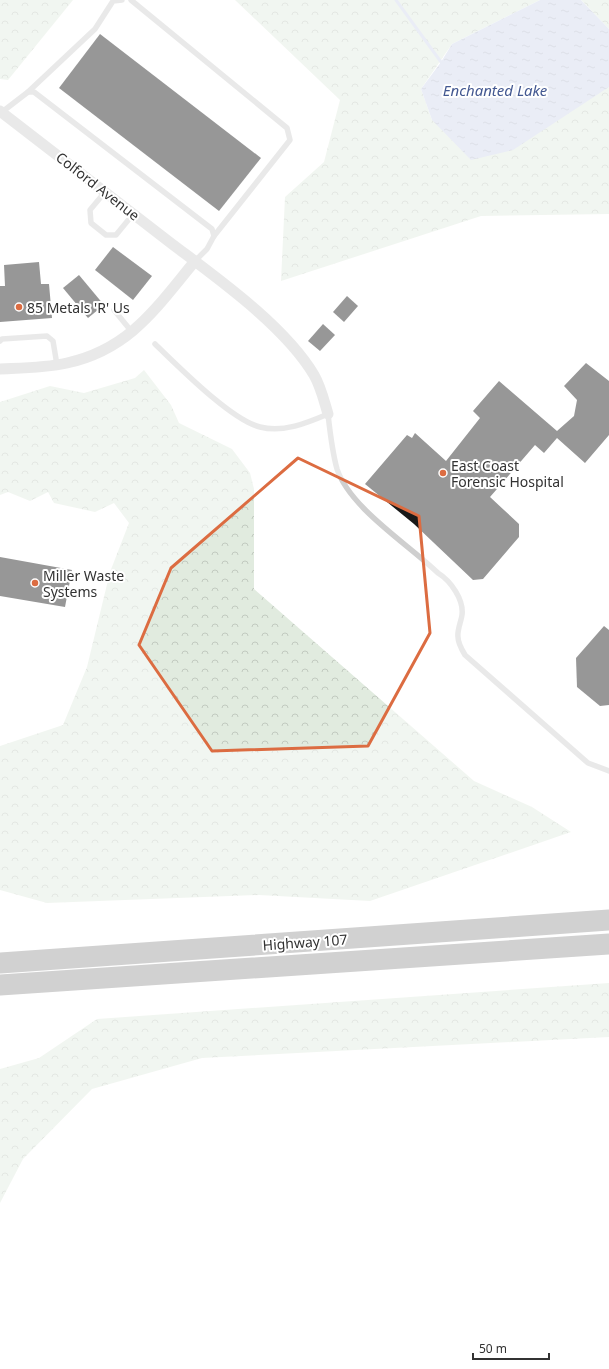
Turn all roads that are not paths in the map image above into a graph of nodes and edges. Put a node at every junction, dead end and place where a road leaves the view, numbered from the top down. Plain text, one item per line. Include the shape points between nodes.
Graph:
1 (122, 0) edge
2 (131, 0) edge
3 (28, 92) junction
4 (1, 111) edge
5 (106, 192) junction
6 (134, 213) junction
7 (214, 236) junction
8 (195, 261) junction
9 (114, 310) dead end
10 (132, 332) junction
11 (0, 341) edge
12 (155, 344) dead end
13 (57, 365) junction
14 (0, 369) edge
15 (328, 414) junction
16 (609, 771) edge
17 (609, 920) edge
18 (609, 944) edge
19 (0, 963) edge
20 (0, 985) edge

1 - 3 lane via 113,1 95,30
2 - 7 lane via 287,128 290,140
3 - 4 lane
3 - 7 lane via 34,92 206,224 212,229
4 - 5 street, Colford Avenue
5 - 6 street, Colford Avenue
5 - 6 lane via 90,210 91,223 106,236 116,235
6 - 8 street, Colford Avenue
7 - 8 lane via 207,249
8 - 10 street
8 - 15 street, Colford Avenue via 245,301 291,344 315,375
9 - 10 lane
10 - 13 street via 107,350 82,360
11 - 13 lane via 47,336 53,341
12 - 15 lane via 241,420 260,427 283,429
13 - 14 street
15 - 16 lane via 333,451 346,488 375,519 445,578 455,591 462,605 458,637 465,655 588,762
17 - 19 highway, Highway 107
18 - 20 highway, Highway 107

